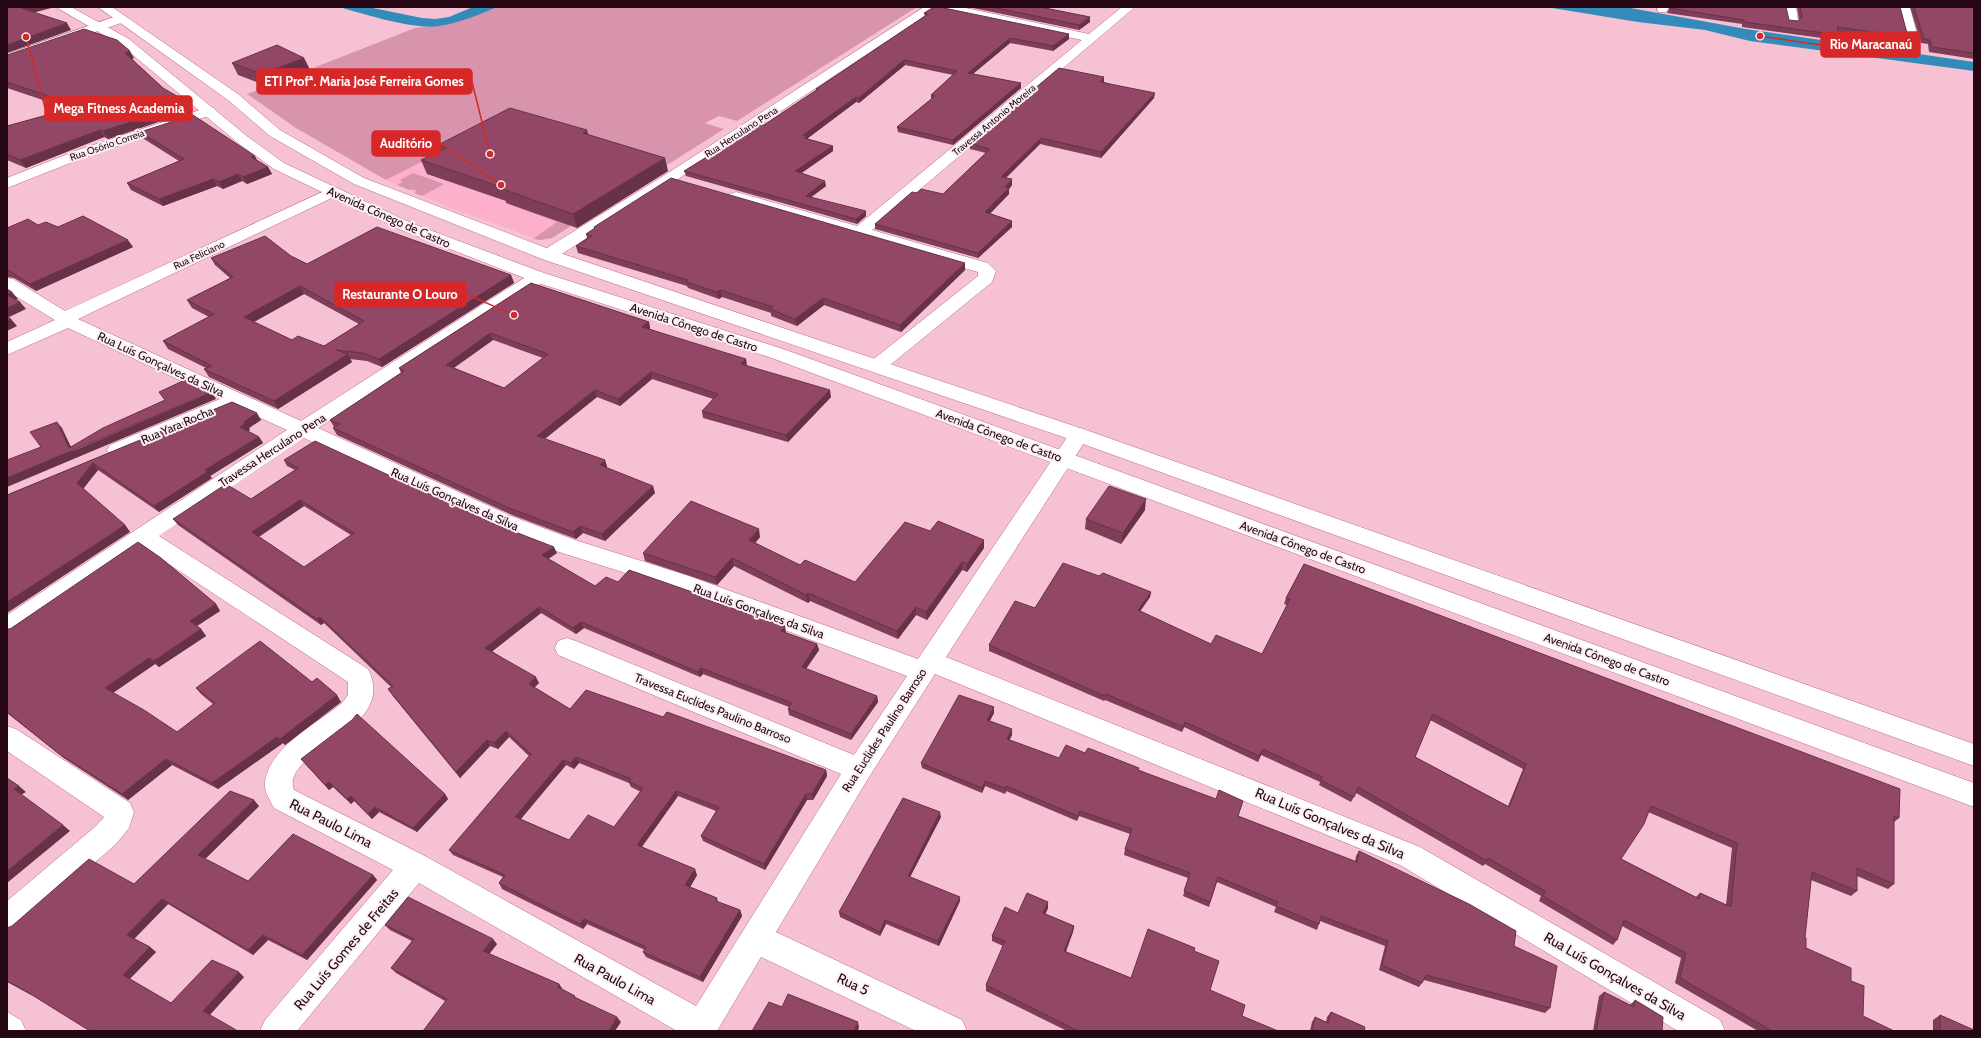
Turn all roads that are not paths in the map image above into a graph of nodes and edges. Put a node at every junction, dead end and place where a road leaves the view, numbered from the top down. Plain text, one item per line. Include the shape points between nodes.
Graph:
1 (62, 7) edge
2 (104, 7) edge
3 (932, 7) edge
4 (944, 7) edge
5 (1129, 7) edge
6 (1790, 7) edge
7 (1904, 7) edge
8 (120, 19) junction
9 (1792, 21) edge
10 (96, 26) junction
11 (1091, 38) junction
12 (1914, 46) dead end
13 (7, 58) edge
14 (209, 111) junction
15 (670, 178) junction
16 (7, 183) edge
17 (693, 185) edge
18 (333, 192) junction
19 (723, 194) edge
20 (860, 232) junction
21 (548, 255) junction
22 (538, 277) junction
23 (7, 283) edge
24 (67, 320) junction
25 (7, 349) edge
26 (877, 366) junction
27 (237, 399) junction
28 (303, 429) junction
29 (1079, 435) junction
30 (100, 457) edge
31 (1063, 459) junction
32 (142, 536) junction
33 (7, 627) edge
34 (568, 648) dead end
35 (925, 666) junction
36 (7, 737) edge
37 (1974, 755) edge
38 (859, 769) junction
39 (1974, 795) edge
40 (415, 866) junction
41 (7, 920) edge
42 (755, 938) junction
43 (1680, 1022) edge
44 (7, 1028) edge
45 (700, 1029) edge
46 (10, 1031) edge
47 (276, 1031) edge
48 (951, 1031) edge
49 (1709, 1031) edge

1 - 10 street, Avenida Cônego de Castro
2 - 8 street, Avenida Cônego de Castro
3 - 15 street, Rua Herculano Pena
4 - 11 street
5 - 11 street, Travessa Antonio Moreira
6 - 9 street
7 - 12 street
8 - 10 street
8 - 21 street, Avenida Cônego de Castro via 233,97 275,132 359,181
10 - 13 street
10 - 14 street, Avenida Cônego de Castro via 125,42
11 - 20 street, Travessa Antonio Moreira
14 - 16 street, Rua Osório Correia via 83,153
14 - 18 street, Avenida Cônego de Castro via 279,166
15 - 17 street
15 - 21 street, Rua Herculano Pena
18 - 22 street, Avenida Cônego de Castro via 405,226
18 - 24 street, Rua Feliciano
19 - 20 street
20 - 26 street via 982,267 987,271 986,278
21 - 26 street, Avenida Cônego de Castro
22 - 28 street, Travessa Herculano Pena
22 - 31 street, Avenida Cônego de Castro via 779,354
23 - 24 street, Rua Luís Gonçalves da Silva
24 - 25 street, Rua Feliciano
24 - 27 street, Rua Luís Gonçalves da Silva
26 - 29 street, Avenida Cônego de Castro
27 - 28 street, Rua Luís Gonçalves da Silva
27 - 30 street, Rua Yara Rocha
28 - 32 street, Travessa Herculano Pena
28 - 35 street, Rua Luís Gonçalves da Silva via 518,527 567,546 681,582
29 - 31 street, Rua Euclides Paulino Barroso
29 - 37 street, Avenida Cônego de Castro
31 - 35 street, Rua Euclides Paulino Barroso
31 - 39 street, Avenida Cônego de Castro
32 - 33 street, Travessa Herculano Pena
32 - 40 street, Rua Paulo Lima via 359,676 360,699 349,713 291,757 279,777 279,788 284,799
34 - 38 street, Travessa Euclides Paulino Barroso
35 - 38 street, Rua Euclides Paulino Barroso
35 - 43 street, Rua Luís Gonçalves da Silva via 1347,829 1410,856
36 - 41 street via 120,812 119,819 106,835
38 - 42 street, Rua Euclides Paulino Barroso
40 - 45 street, Rua Paulo Lima
40 - 47 street, Rua Luís Gomes de Freitas
42 - 45 street, Rua Euclides Paulino Barroso
42 - 48 street, Rua 5
43 - 49 street, Rua Luís Gonçalves da Silva
44 - 46 street

